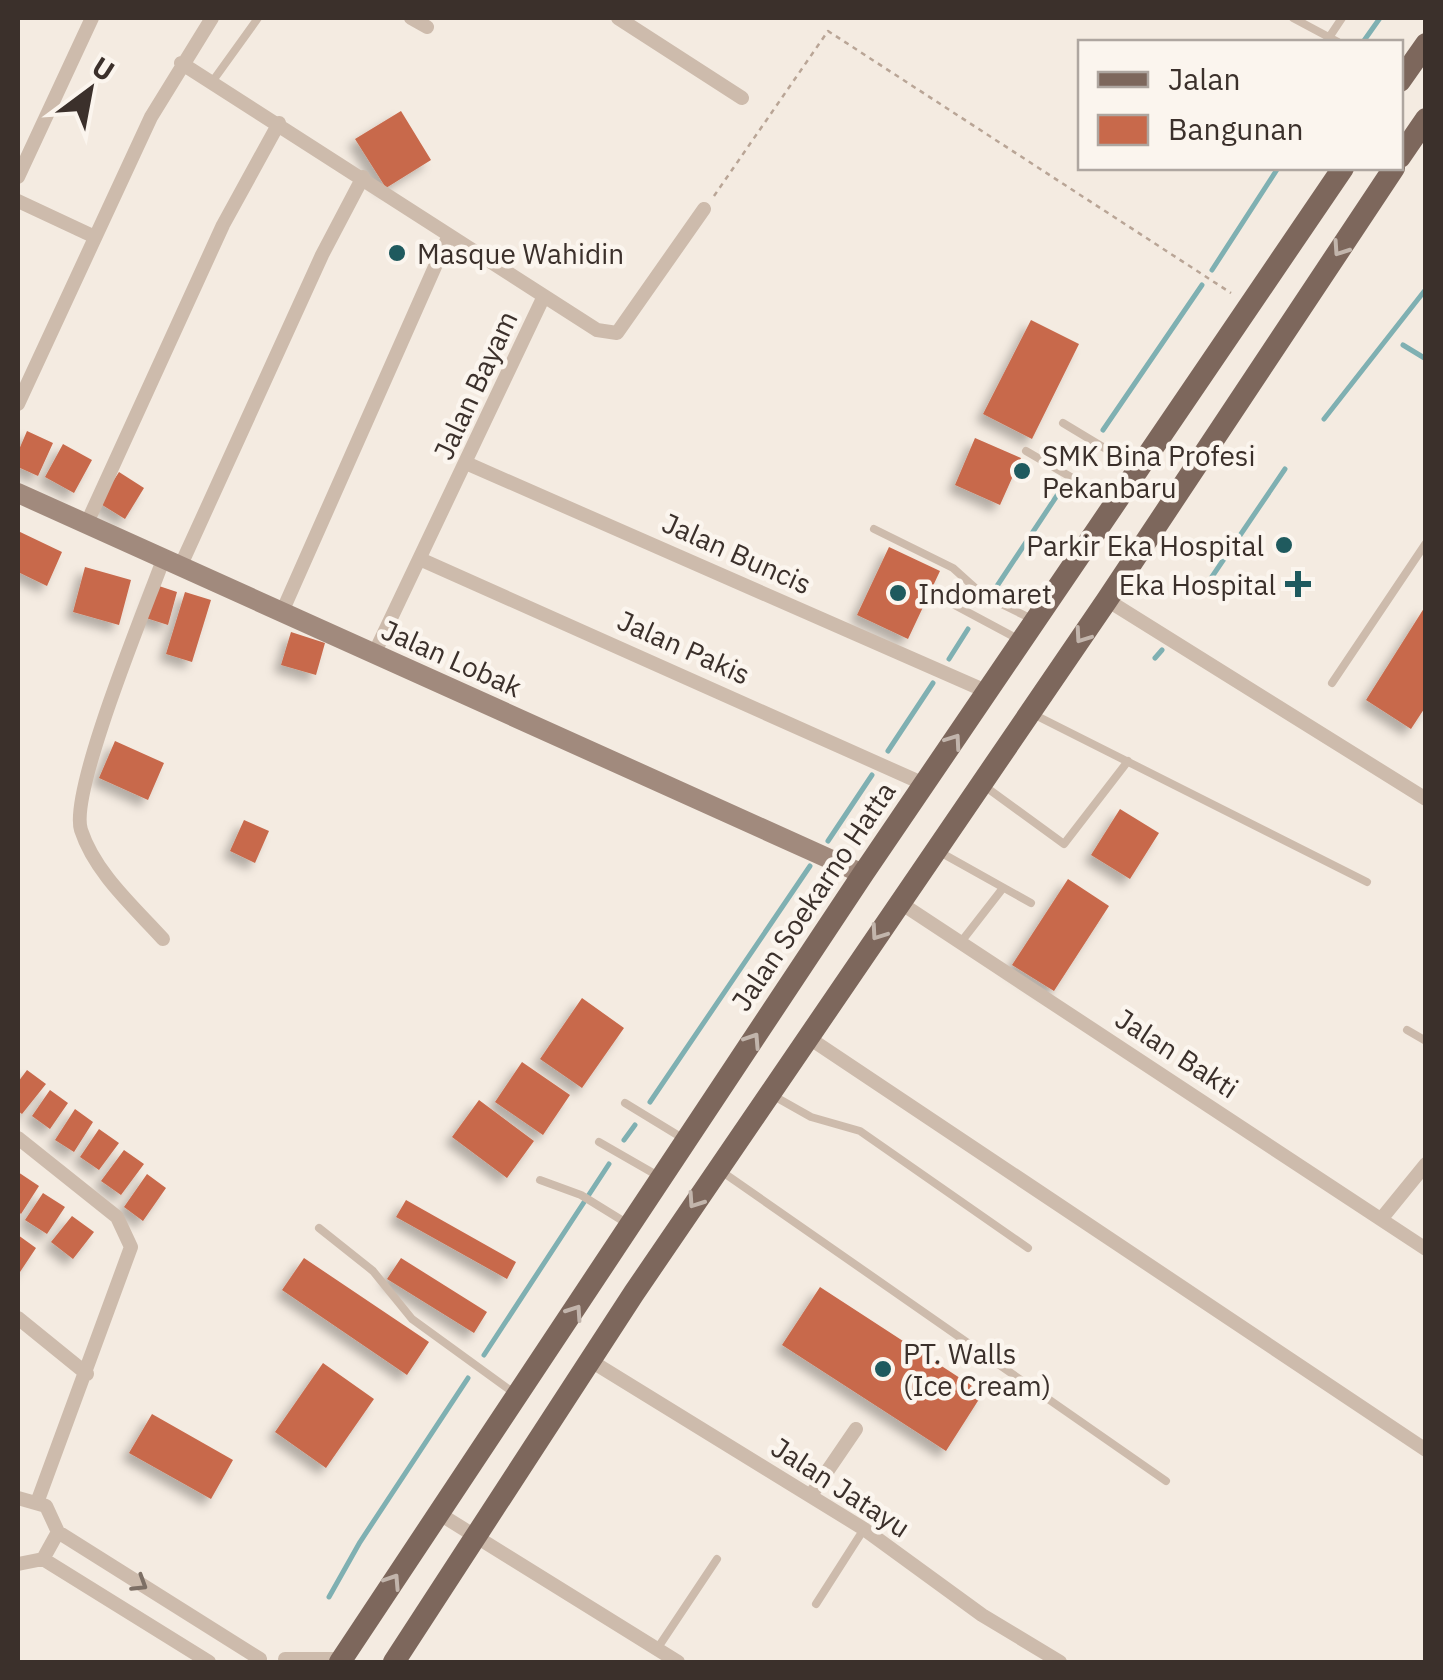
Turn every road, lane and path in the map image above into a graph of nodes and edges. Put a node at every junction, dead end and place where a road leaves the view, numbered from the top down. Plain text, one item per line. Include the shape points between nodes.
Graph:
1 (92, 18) edge
2 (212, 18) edge
3 (258, 18) edge
4 (411, 18) edge
5 (618, 18) edge
6 (1293, 18) edge
7 (427, 28) dead end
8 (1329, 40) edge
9 (1426, 44) edge
10 (181, 63) junction
11 (1412, 75) edge
12 (212, 82) junction
13 (742, 98) dead end
14 (1426, 120) edge
15 (280, 123) junction
16 (1403, 153) edge
17 (1342, 170) edge
18 (1393, 170) edge
19 (18, 177) edge
20 (363, 177) junction
21 (18, 202) edge
22 (704, 209) joint
23 (449, 235) junction
24 (95, 237) junction
25 (544, 296) junction
26 (1252, 306) junction
27 (18, 404) edge
28 (1063, 423) dead end
29 (1026, 451) dead end
30 (466, 463) junction
31 (1140, 469) junction
32 (18, 493) edge
33 (1116, 504) junction
34 (86, 524) junction
35 (874, 529) dead end
36 (1426, 543) edge
37 (422, 560) junction
38 (171, 564) junction
39 (1107, 600) junction
40 (946, 602) dead end
41 (282, 612) junction
42 (1036, 621) junction
43 (1022, 642) junction
44 (374, 654) junction
45 (1332, 683) dead end
46 (988, 692) junction
47 (1029, 712) junction
48 (1128, 761) junction
49 (980, 782) junction
50 (924, 784) junction
51 (1426, 799) edge
52 (934, 848) junction
53 (863, 874) junction
54 (1367, 882) dead end
55 (1003, 888) junction
56 (899, 902) junction
57 (1031, 903) dead end
58 (163, 940) dead end
59 (962, 942) junction
60 (1408, 1030) dead end
61 (806, 1036) junction
62 (1426, 1041) edge
63 (768, 1092) junction
64 (625, 1103) dead end
65 (18, 1138) edge
66 (688, 1141) junction
67 (599, 1142) dead end
68 (1426, 1164) edge
69 (717, 1169) junction
70 (664, 1179) junction
71 (540, 1180) dead end
72 (1382, 1218) junction
73 (632, 1226) junction
74 (320, 1228) dead end
75 (1028, 1248) dead end
76 (1426, 1249) edge
77 (18, 1318) edge
78 (591, 1361) junction
79 (87, 1374) junction
80 (518, 1396) junction
81 (856, 1429) dead end
82 (1426, 1450) edge
83 (1166, 1481) dead end
84 (810, 1495) junction
85 (18, 1498) edge
86 (38, 1500) junction
87 (438, 1514) junction
88 (864, 1529) junction
89 (58, 1532) junction
90 (476, 1537) junction
91 (44, 1559) junction
92 (717, 1559) dead end
93 (18, 1564) edge
94 (816, 1604) dead end
95 (657, 1650) junction
96 (257, 1661) edge
97 (288, 1661) edge
98 (341, 1661) edge
99 (209, 1662) edge
100 (394, 1662) edge
101 (678, 1662) edge
102 (1060, 1662) edge

1 - 19 street
2 - 10 street
3 - 12 lane
4 - 7 street
5 - 13 street
6 - 8 lane
9 - 11 main road
10 - 12 street
10 - 24 street
12 - 15 street
14 - 16 main road
15 - 20 street
15 - 34 street via 223,225
17 - 26 main road, Jalan Soekarno Hatta
18 -> 39 main road
20 - 23 street
20 - 38 street
21 - 24 street
22 - 25 street, Jalan Bayam via 616,333 598,330
22 - 26 path via 828,30
23 - 25 street
23 - 41 street
24 - 27 street
25 - 30 street, Jalan Bayam
26 - 31 main road, Jalan Soekarno Hatta
28 - 31 lane
29 - 33 lane
30 - 37 street, Jalan Bayam
30 - 46 street, Jalan Buncis
31 - 33 main road, Jalan Soekarno Hatta
32 - 34 main road, Jalan Lobak
33 - 42 main road, Jalan Soekarno Hatta
34 - 38 main road, Jalan Lobak
35 - 42 lane via 953,568 983,595
36 - 45 lane
37 - 44 street, Jalan Bayam
37 - 50 street, Jalan Pakis
38 - 41 main road, Jalan Lobak
38 - 58 street via 90,769 80,823 104,872
39 -> 47 main road
39 - 51 street
40 - 43 lane
41 - 44 main road, Jalan Lobak
42 - 43 main road, Jalan Soekarno Hatta
43 - 46 main road, Jalan Soekarno Hatta
44 - 53 main road, Jalan Lobak
50 -> 46 main road, Jalan Soekarno Hatta
47 - 48 lane
47 - 49 main road
48 - 49 lane via 1064,844
48 - 54 lane
49 - 52 main road
50 - 53 main road, Jalan Soekarno Hatta
52 - 55 lane
52 - 56 main road
66 -> 53 main road, Jalan Soekarno Hatta
55 - 57 lane
55 - 59 lane
56 - 59 street, Jalan Bakti
56 -> 61 main road
59 - 72 street, Jalan Bakti
60 - 62 lane
61 - 63 main road
61 - 82 street
63 - 69 main road
63 - 75 lane via 811,1117 860,1131
64 - 66 lane
65 - 79 street via 128,1232 128,1262
66 - 70 main road, Jalan Soekarno Hatta
67 - 70 lane
68 - 72 street
69 -> 78 main road
69 - 83 lane
70 - 73 main road, Jalan Soekarno Hatta
71 - 73 lane
72 - 76 street, Jalan Bakti
80 -> 73 main road, Jalan Soekarno Hatta
74 - 80 lane via 374,1272 412,1319
77 - 79 street
78 - 84 street, Jalan Jatayu
78 - 90 main road
79 - 86 street
80 - 87 main road, Jalan Soekarno Hatta
81 - 84 street
84 - 88 street, Jalan Jatayu
85 - 86 street
86 - 89 street
87 - 90 street
98 -> 87 main road, Jalan Soekarno Hatta
88 - 94 lane
88 - 102 street, Jalan Jatayu
89 - 91 street
89 -> 96 street
90 - 95 street
90 - 100 main road
91 - 93 street
91 - 99 street
92 - 95 lane
95 - 101 street
96 - 97 street
97 - 98 street

